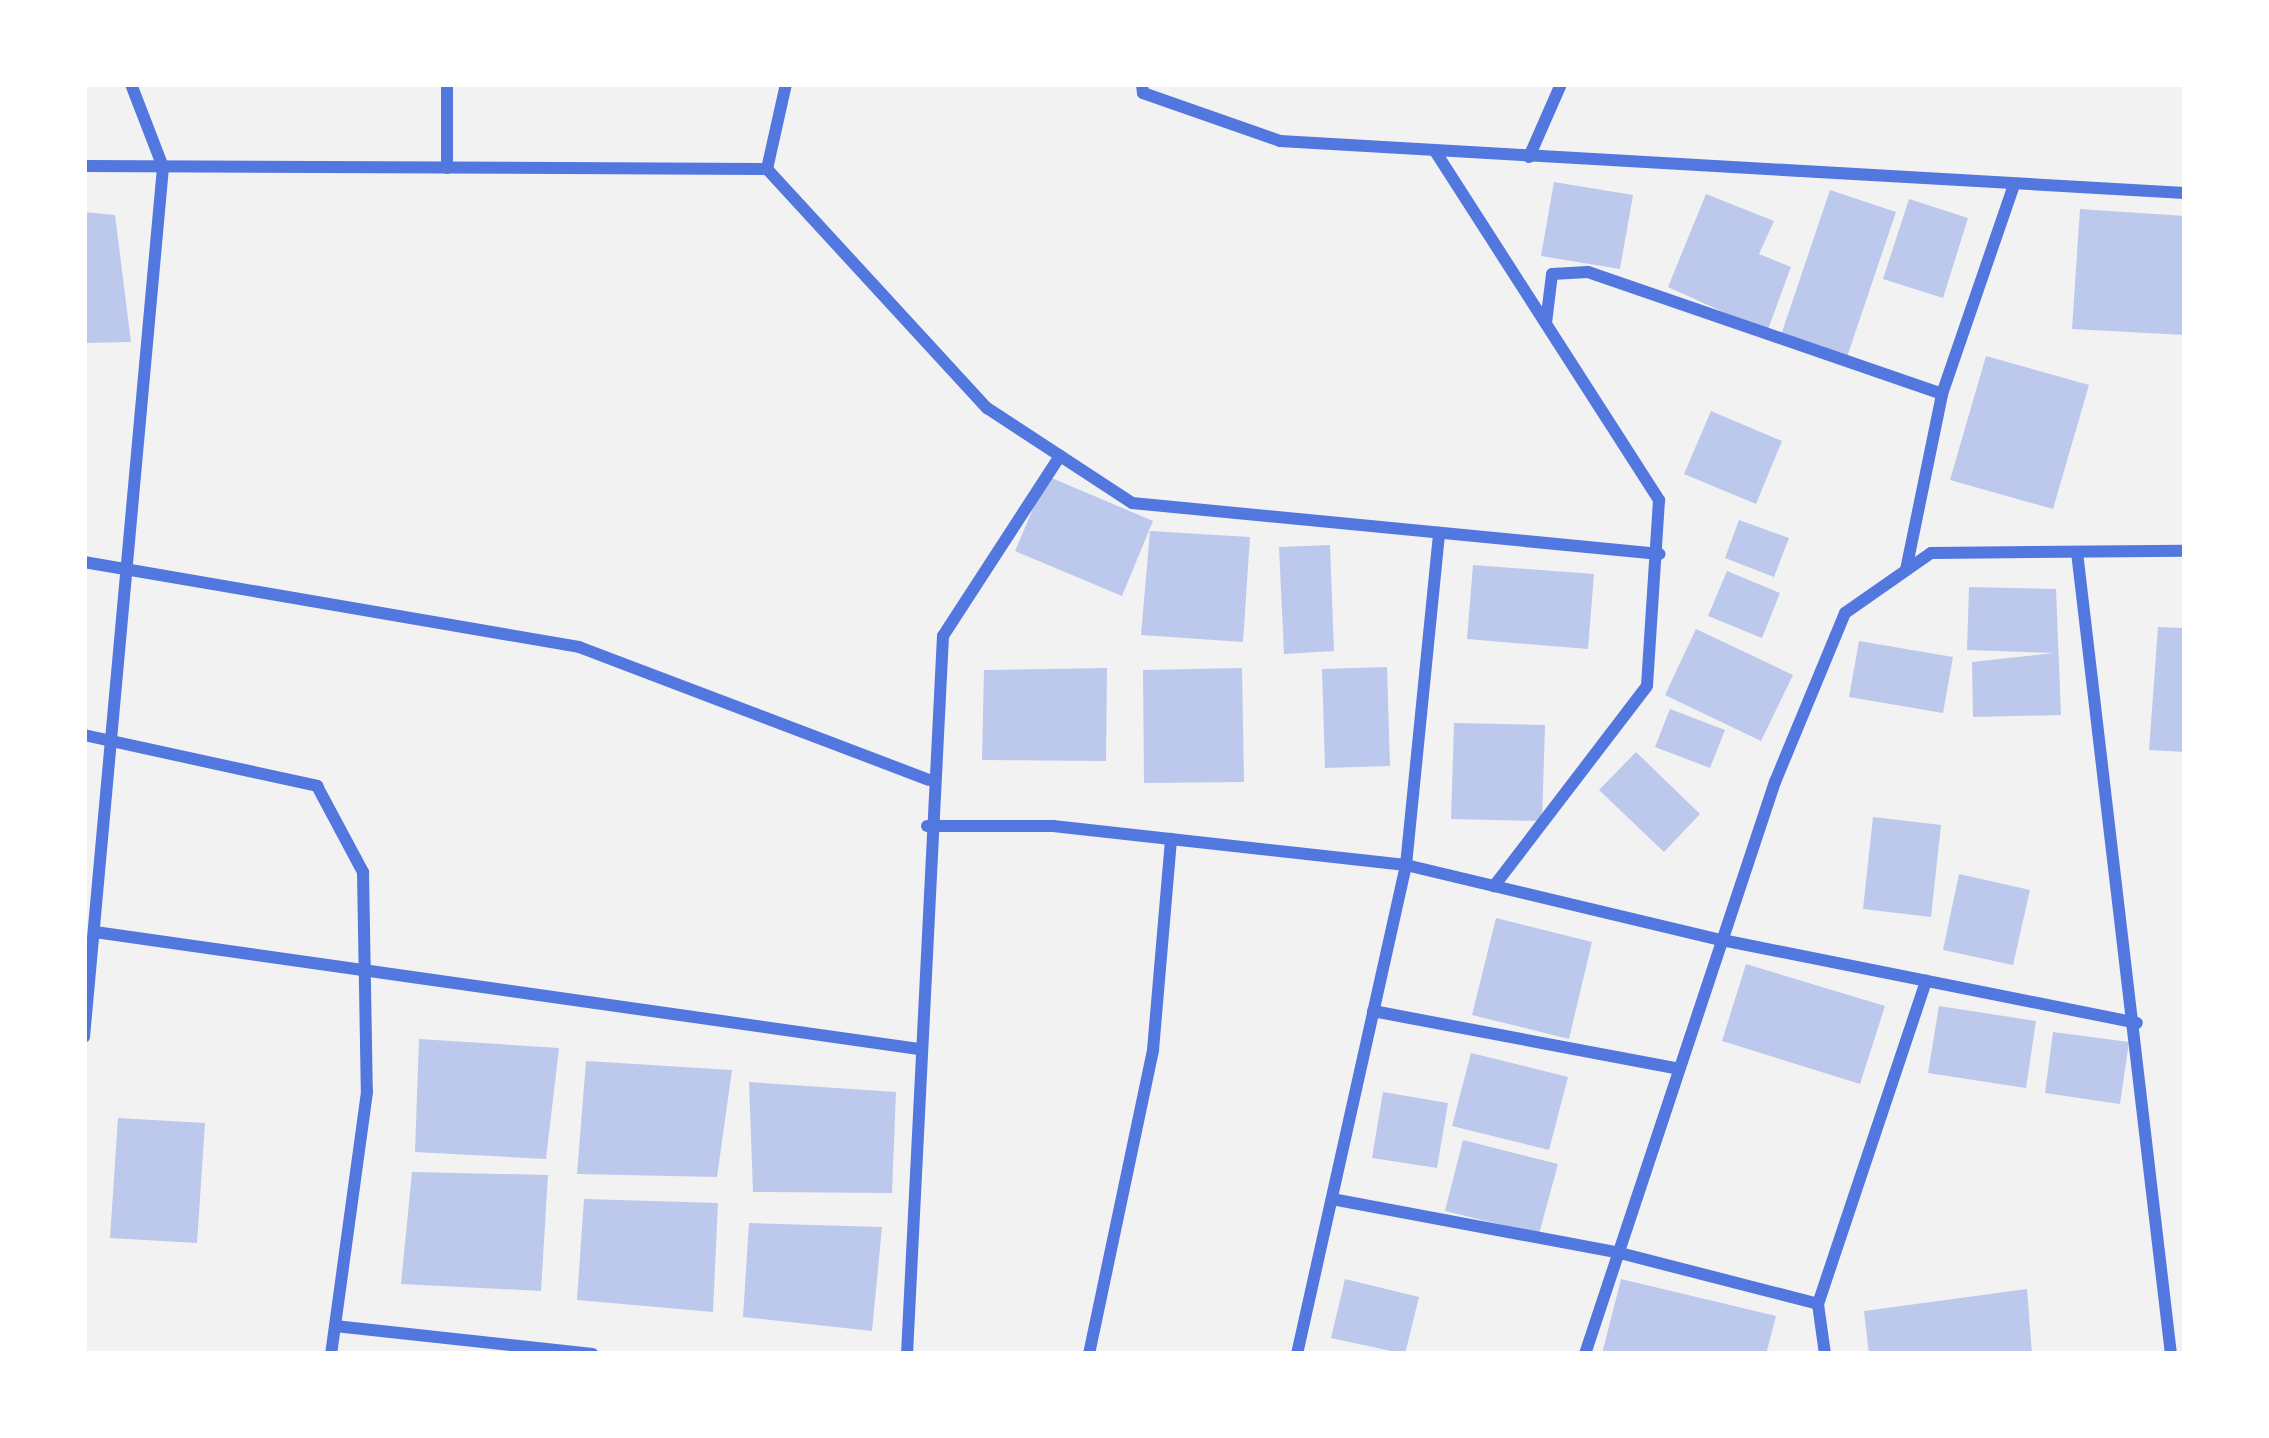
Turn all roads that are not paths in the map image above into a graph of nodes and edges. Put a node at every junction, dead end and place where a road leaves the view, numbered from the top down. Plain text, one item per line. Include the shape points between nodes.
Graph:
1 (131, 84) edge
2 (447, 84) edge
3 (786, 84) edge
4 (1142, 84) edge
5 (1562, 84) edge
6 (1435, 151) junction
7 (1529, 157) junction
8 (84, 166) edge
9 (163, 166) junction
10 (447, 168) junction
11 (767, 169) junction
12 (2014, 185) junction
13 (2185, 193) edge
14 (1546, 324) junction
15 (1942, 394) junction
16 (1060, 456) junction
17 (1439, 533) junction
18 (2185, 551) edge
19 (2078, 552) junction
20 (1660, 554) junction
21 (84, 562) edge
22 (130, 568) junction
23 (1906, 570) junction
24 (84, 735) edge
25 (116, 747) junction
26 (929, 780) junction
27 (927, 826) junction
28 (1171, 839) junction
29 (1406, 865) junction
30 (1494, 886) junction
31 (95, 932) junction
32 (1722, 940) junction
33 (365, 976) junction
34 (1926, 981) junction
35 (1373, 1011) junction
36 (2137, 1023) junction
37 (84, 1036) edge
38 (919, 1049) junction
39 (1679, 1070) junction
40 (1332, 1198) junction
41 (1620, 1253) junction
42 (1818, 1304) junction
43 (335, 1326) junction
44 (502, 1349) edge
45 (331, 1354) edge
46 (592, 1354) edge
47 (907, 1354) edge
48 (1088, 1354) edge
49 (1297, 1354) edge
50 (1585, 1354) edge
51 (1825, 1354) edge
52 (2171, 1354) edge

1 - 9 street
2 - 10 street
3 - 11 street
4 - 6 street via 1143,93 1280,141
5 - 7 street
6 - 7 street
6 - 14 street
7 - 12 street
8 - 9 street
9 - 10 street
9 - 22 street
10 - 11 street
11 - 16 street via 987,408
12 - 13 street
12 - 15 street
14 - 15 street via 1552,274 1588,272
14 - 20 street via 1659,500
15 - 23 street
16 - 17 street via 1132,503
16 - 26 street via 943,636
17 - 20 street
17 - 29 street
18 - 19 street
19 - 23 street via 1931,553
19 - 36 street
20 - 30 street via 1647,686
21 - 22 street
22 - 25 street
22 - 26 street via 579,647
23 - 32 street via 1845,614
24 - 25 street
25 - 31 street
25 - 33 street via 317,786 363,872
26 - 27 street
27 - 28 street via 1053,826
27 - 38 street
28 - 29 street
28 - 48 street via 1153,1050
29 - 30 street
29 - 35 street
30 - 32 street
31 - 33 street
31 - 37 street
32 - 34 street
32 - 39 street
33 - 38 street
33 - 43 street via 367,1092
34 - 36 street
34 - 42 street
35 - 39 street
35 - 40 street
36 - 52 street
38 - 47 street
39 - 41 street
40 - 41 street
40 - 49 street
41 - 42 street
41 - 50 street
42 - 51 street
43 - 44 street
43 - 45 street
44 - 46 street

